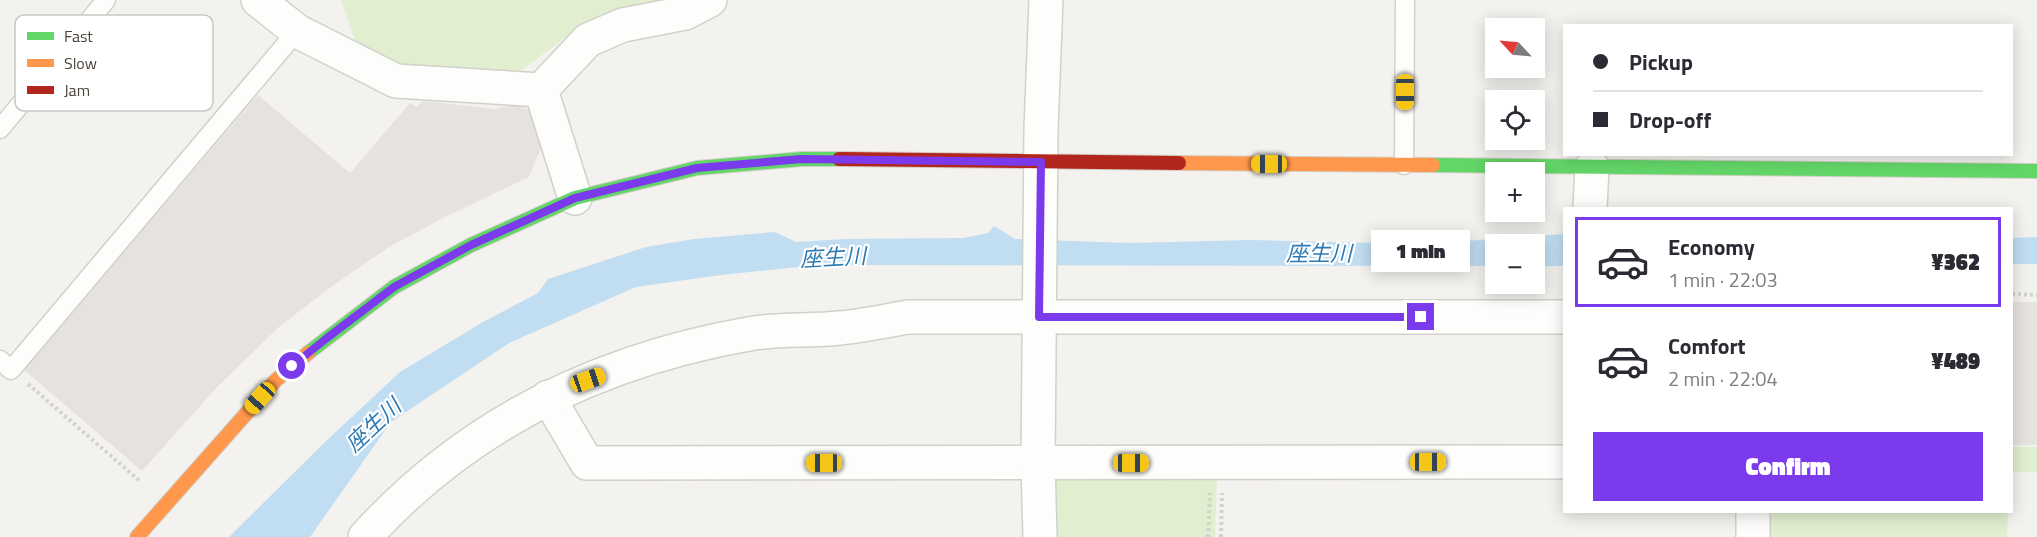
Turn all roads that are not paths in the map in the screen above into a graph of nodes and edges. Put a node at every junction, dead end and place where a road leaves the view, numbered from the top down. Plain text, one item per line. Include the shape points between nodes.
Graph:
1 (106, 0) edge
2 (258, 0) edge
3 (710, 0) edge
4 (1046, 0) edge
5 (1405, 0) edge
6 (94, 15) edge
7 (297, 30) junction
8 (541, 90) junction
9 (15, 111) edge
10 (0, 129) edge
11 (1041, 162) junction
12 (1404, 165) junction
13 (1592, 167) junction
14 (2037, 171) edge
15 (575, 198) junction
16 (1590, 207) edge
17 (1039, 306) junction
18 (1563, 317) edge
19 (6, 365) edge
20 (548, 398) junction
21 (1563, 462) edge
22 (1038, 463) junction
23 (1753, 513) edge
24 (137, 537) edge
25 (365, 537) edge
26 (1040, 537) edge
27 (1753, 537) edge

1 - 6 lane
2 - 7 street
3 - 8 street via 686,13 623,25 588,40
4 - 11 street
5 - 12 lane
7 - 8 street via 396,81
7 - 19 lane
8 - 15 street
9 - 10 lane
11 - 12 street
11 - 15 street via 801,159 697,168
11 - 17 street
12 - 13 street
13 - 14 street
13 - 16 street
15 - 24 street via 471,245 394,287 327,338 275,381
17 - 18 street
17 - 20 street via 908,317 840,328 755,333 668,352
17 - 22 street
20 - 22 street via 587,463
20 - 25 street via 504,421 454,455
21 - 22 street
22 - 26 street
23 - 27 street

